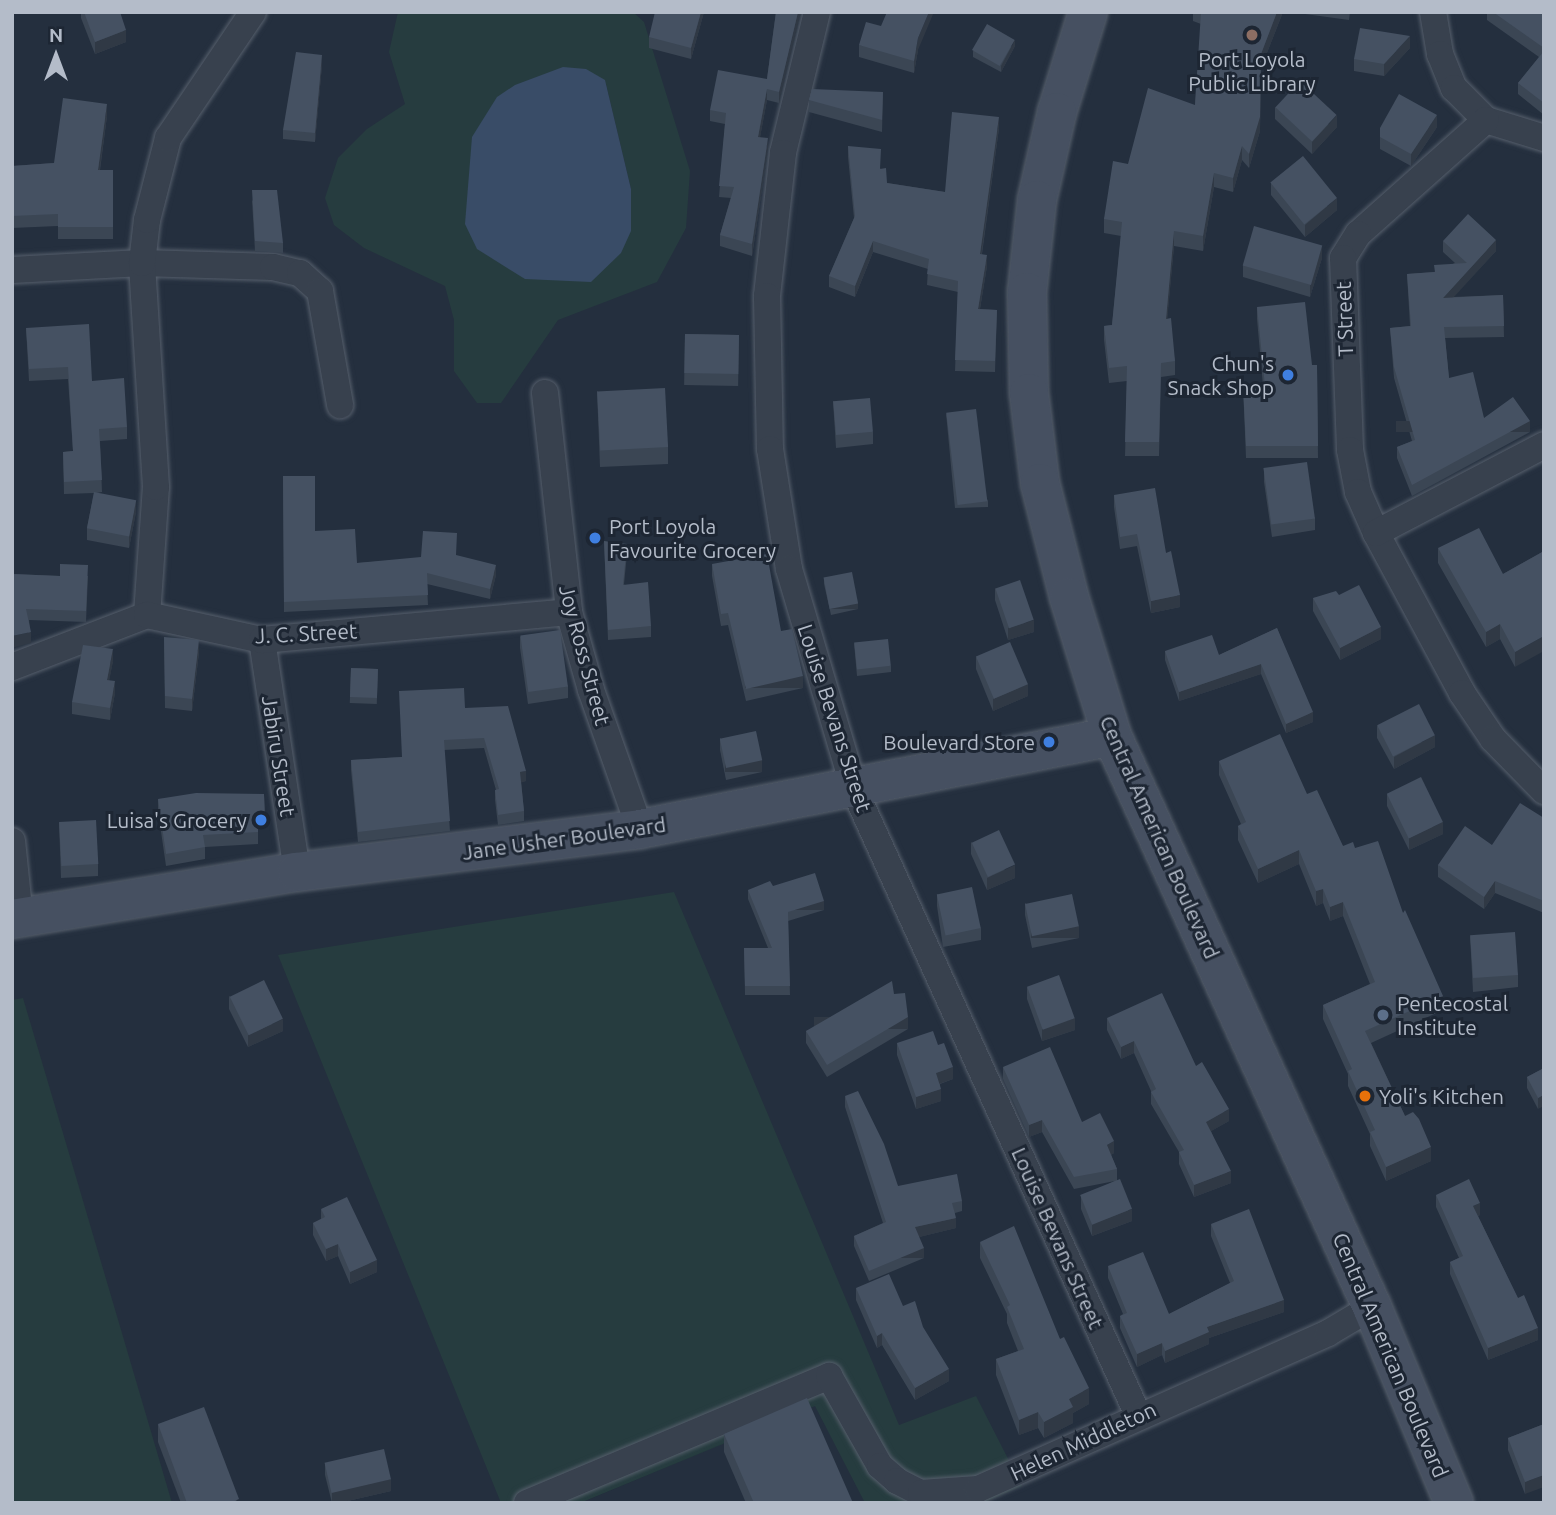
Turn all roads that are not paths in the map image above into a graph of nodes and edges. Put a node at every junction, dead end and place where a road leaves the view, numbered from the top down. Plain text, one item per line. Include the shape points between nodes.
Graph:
1 (253, 12) edge
2 (817, 12) edge
3 (1088, 12) edge
4 (1433, 12) edge
5 (1486, 120) junction
6 (1544, 138) edge
7 (142, 263) junction
8 (12, 270) edge
9 (545, 393) dead end
10 (340, 405) dead end
11 (1544, 445) edge
12 (1376, 533) junction
13 (569, 612) junction
14 (147, 615) junction
15 (262, 640) junction
16 (12, 667) edge
17 (1112, 736) junction
18 (854, 789) junction
19 (1544, 791) edge
20 (640, 829) junction
21 (12, 841) edge
22 (297, 872) junction
23 (16, 918) edge
24 (1371, 1307) junction
25 (1138, 1415) junction
26 (527, 1503) edge
27 (1454, 1503) edge

1 - 7 street via 168,138 155,174
2 - 18 street, Louise Bevans Street via 783,153 767,296 765,363 770,449 789,569
3 - 17 main road, Central American Boulevard via 1057,112 1037,200 1027,292 1029,393 1040,483
4 - 5 street via 1440,54 1454,88
5 - 6 street
5 - 12 street, T Street via 1358,234 1343,258 1350,450 1358,492
7 - 8 street
7 - 10 street via 273,267 300,273 320,290
7 - 14 street via 156,487
9 - 13 street, Joy Ross Street
11 - 12 street
12 - 19 street, T Street via 1462,693 1493,739
13 - 15 street, J. C. Street
13 - 20 street, Joy Ross Street
14 - 15 street, J. C. Street
14 - 16 street
15 - 22 street, Jabiru Street
17 - 18 main road, Jane Usher Boulevard
17 - 24 main road, Central American Boulevard
18 - 20 main road, Jane Usher Boulevard
18 - 25 street, Louise Bevans Street
20 - 22 main road, Jane Usher Boulevard
21 - 23 street
22 - 23 main road, Jane Usher Boulevard
24 - 25 street, Helen Middleton via 1328,1332
24 - 27 main road, Central American Boulevard
25 - 26 street, Helen Middleton via 978,1489 921,1493 880,1466 830,1376

